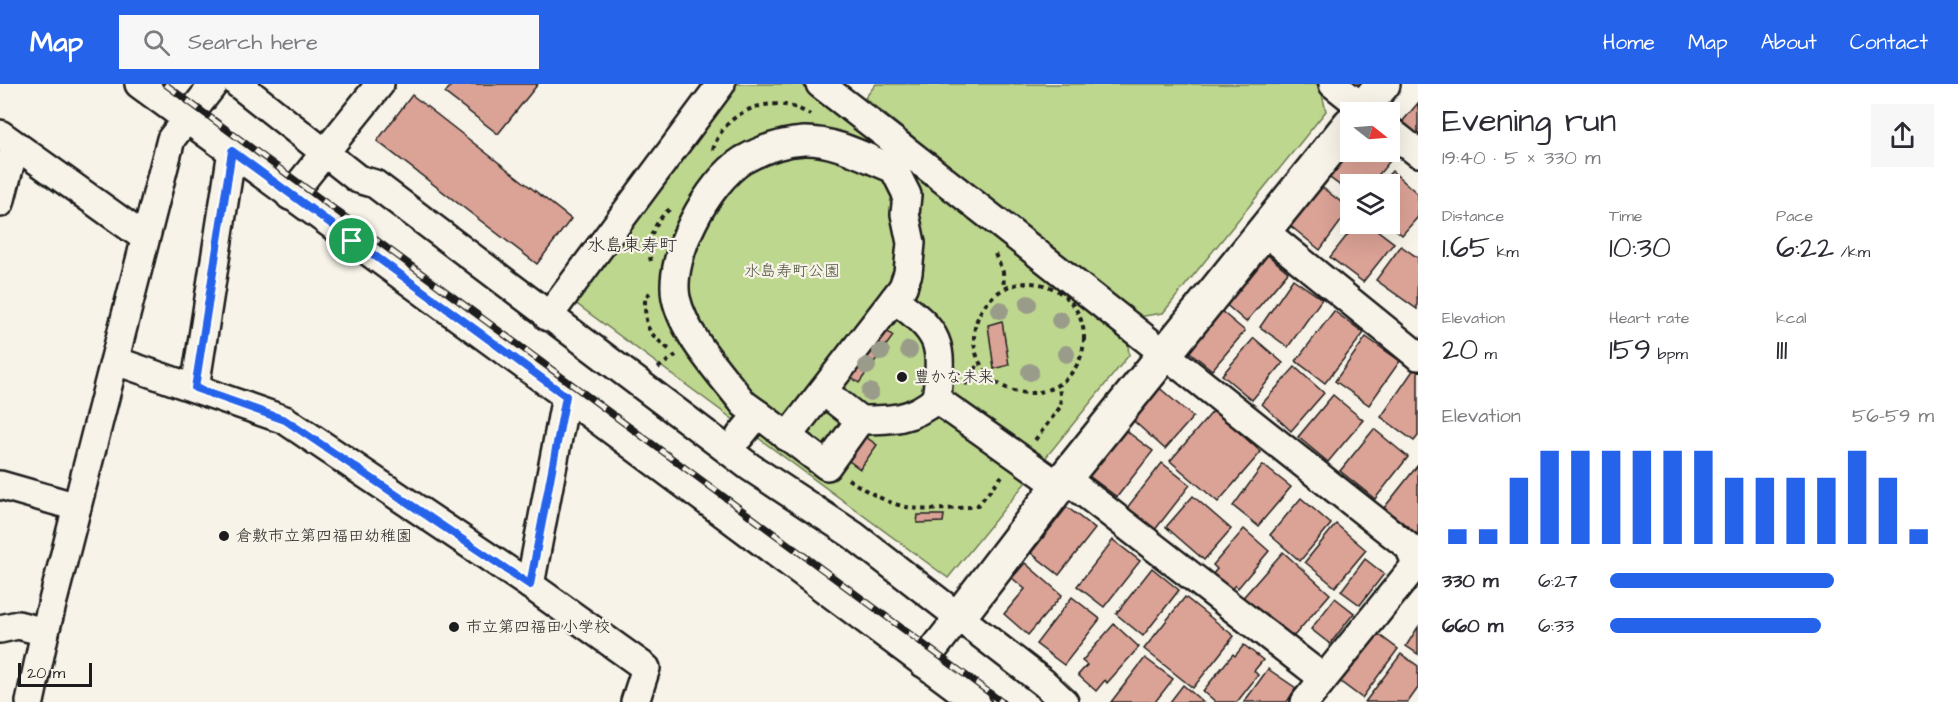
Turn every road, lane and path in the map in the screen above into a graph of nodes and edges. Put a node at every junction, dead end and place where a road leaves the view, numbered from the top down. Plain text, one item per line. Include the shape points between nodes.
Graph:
1 (139, 84) edge
2 (214, 84) edge
3 (238, 84) edge
4 (380, 84) edge
5 (722, 84) edge
6 (820, 84) edge
7 (1334, 84) edge
8 (1357, 102) edge
9 (185, 118) junction
10 (1340, 138) edge
11 (7, 139) edge
12 (1400, 139) edge
13 (232, 151) junction
14 (324, 152) junction
15 (1418, 153) edge
16 (902, 161) junction
17 (290, 196) junction
18 (0, 203) edge
19 (1264, 231) junction
20 (145, 238) junction
21 (894, 299) junction
22 (548, 317) junction
23 (676, 355) dead end
24 (1165, 355) junction
25 (1418, 356) edge
26 (116, 361) junction
27 (653, 372) dead end
28 (1059, 385) junction
29 (195, 388) junction
30 (823, 391) junction
31 (566, 396) junction
32 (936, 399) junction
33 (758, 414) junction
34 (860, 420) junction
35 (740, 436) dead end
36 (787, 437) junction
37 (1022, 459) junction
38 (827, 466) junction
39 (1062, 482) junction
40 (0, 485) edge
41 (77, 507) junction
42 (1417, 564) edge
43 (530, 585) junction
44 (958, 618) junction
45 (0, 629) edge
46 (45, 632) junction
47 (923, 663) junction
48 (1323, 678) junction
49 (30, 702) edge
50 (635, 702) edge
51 (976, 702) edge
52 (1064, 702) edge
53 (1305, 702) edge

1 - 9 street
2 - 9 street
3 - 14 street
4 - 14 street
5 - 22 street
6 - 16 street
7 - 8 street
9 - 13 street
9 - 20 street via 171,138
10 - 19 street
11 - 18 street
11 - 20 street
12 - 15 street
13 - 17 street
13 - 29 street
14 - 17 street
14 - 22 street via 357,178 375,184
16 - 21 street via 911,243 908,273
16 - 24 street via 1071,278
16 - 33 street via 823,141 769,148 742,160 725,176 688,232 676,266 676,296 683,320 744,404
17 - 31 street
19 - 24 street
19 - 25 street
20 - 26 street
21 - 30 street
21 - 32 street via 926,323 936,339 941,363
22 - 44 street via 750,467 853,536
23 - 27 path
24 - 39 street
24 - 42 street via 1409,547
26 - 29 street
26 - 41 street
28 - 28 path via 1023,393 990,378 979,363 974,336 976,321 982,307 1004,288 1023,282 1042,283 1073,303 1082,320 1081,356
28 - 37 path via 1061,406
29 - 43 street via 285,420
30 - 34 street
30 - 36 street
31 - 43 street
31 - 47 street
32 - 34 street via 922,412 900,418
32 - 37 street
33 - 35 street
33 - 36 street
34 - 38 street
36 - 38 street
37 - 38 path via 1003,474 977,506 928,510 905,508 882,499
37 - 39 street
39 - 44 street
39 - 48 street
40 - 41 street
41 - 46 street
42 - 48 street
43 - 50 street via 646,668
44 - 47 street
44 - 52 street
45 - 46 street via 18,625
46 - 49 street
47 - 51 street
48 - 53 street

